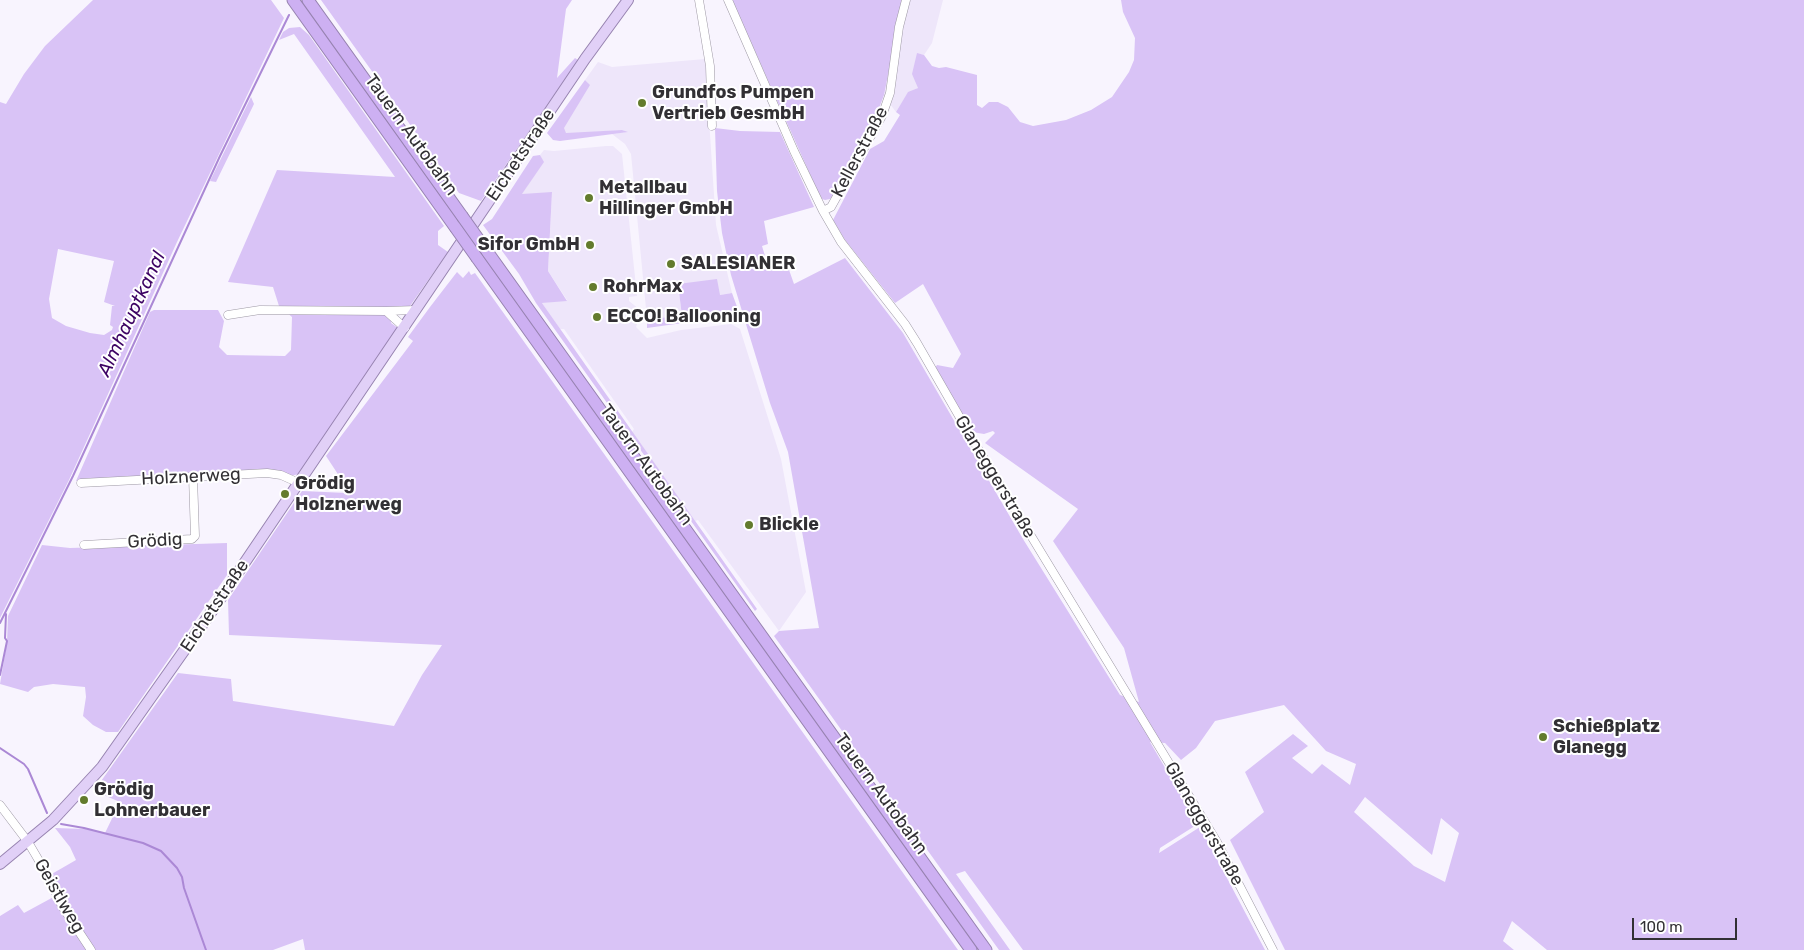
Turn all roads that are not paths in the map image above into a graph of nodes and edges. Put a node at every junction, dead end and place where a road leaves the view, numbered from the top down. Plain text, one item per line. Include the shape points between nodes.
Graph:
1 (308, 0) edge
2 (628, 0) edge
3 (699, 0) edge
4 (728, 0) edge
5 (906, 0) edge
6 (294, 2) edge
7 (712, 126) dead end
8 (823, 211) junction
9 (416, 310) junction
10 (386, 311) junction
11 (228, 315) dead end
12 (405, 328) junction
13 (193, 477) junction
14 (80, 483) dead end
15 (299, 483) junction
16 (84, 545) dead end
17 (0, 805) edge
18 (28, 842) junction
19 (0, 864) edge
20 (91, 950) edge
21 (971, 950) edge
22 (986, 950) edge
23 (1273, 950) edge

1 - 22 highway, Tauern Autobahn, bridge
2 - 9 main road, Eichetstraße
3 - 7 street via 710,66
4 - 8 street, Glaneggerstraße
5 - 8 street, Kellerstraße via 890,93 882,116 831,207
6 - 21 highway, Tauern Autobahn, bridge
8 - 23 street, Glaneggerstraße via 841,242 905,324 1217,842
9 - 10 street
9 - 12 main road, Eichetstraße
10 - 11 street via 260,310
10 - 12 street
12 - 15 main road, Eichetstraße
13 - 14 street, Holznerweg
13 - 15 street, Holznerweg via 267,473
13 - 16 street, Grödig via 195,536 192,539
15 - 18 main road, Eichetstraße via 102,767
17 - 18 street, Geistlweg
18 - 19 main road, Eichetstraße
18 - 20 street, Geistlweg via 62,906

